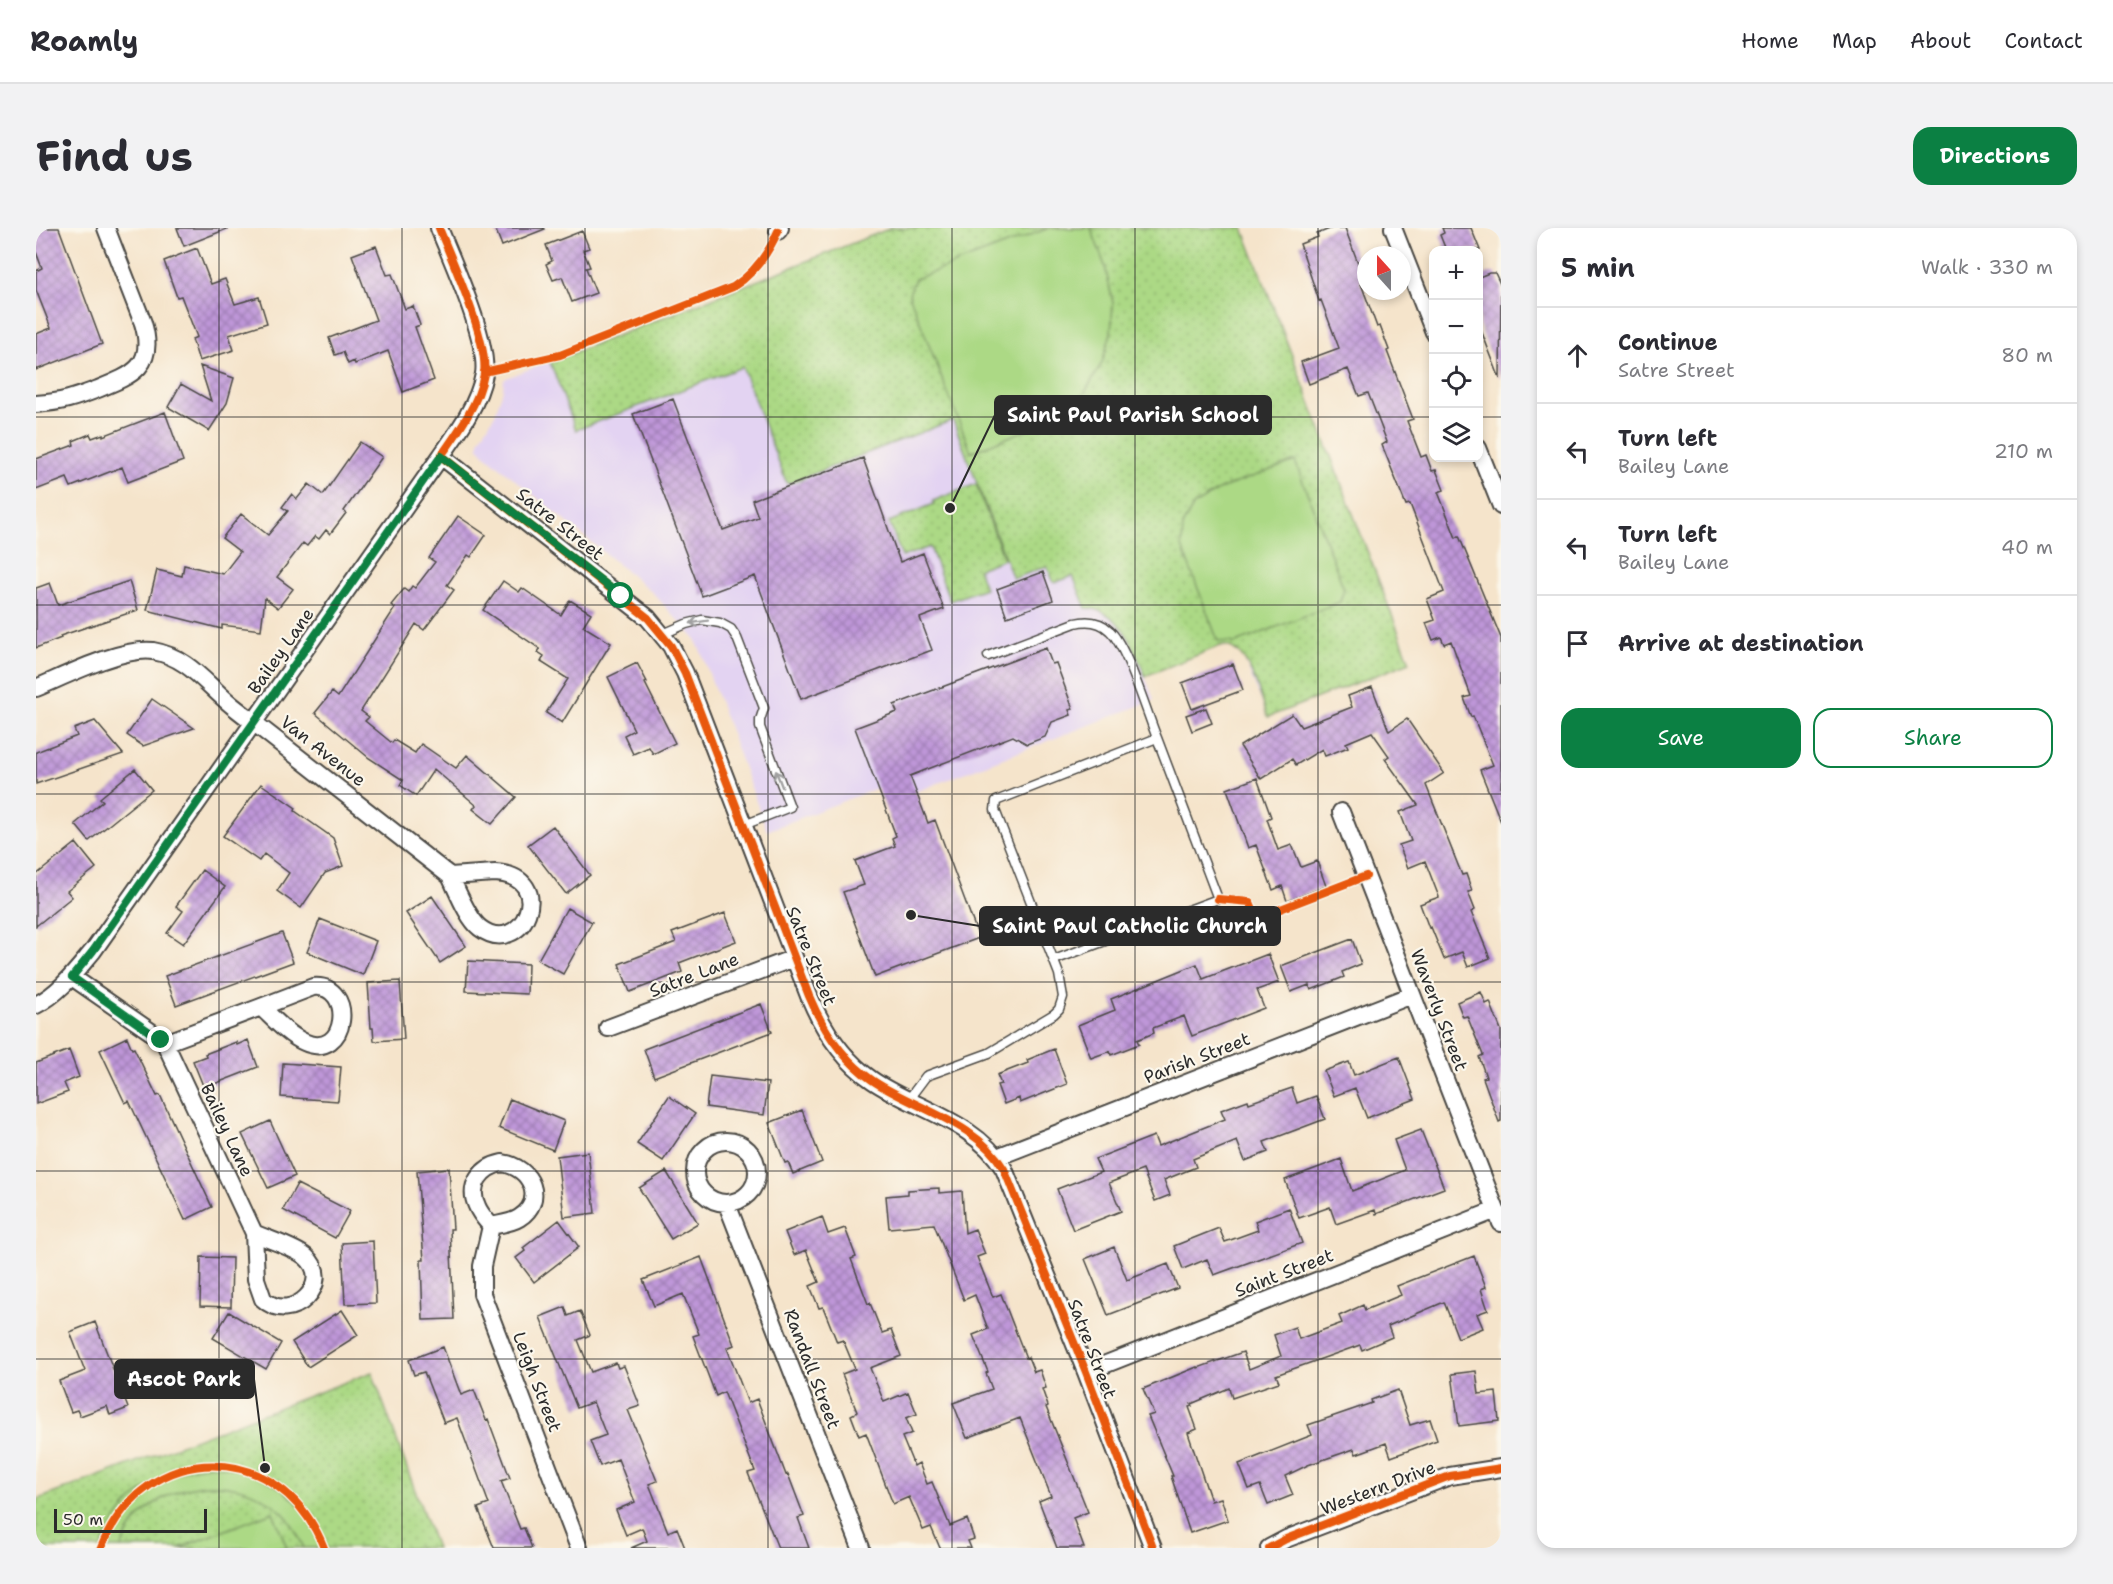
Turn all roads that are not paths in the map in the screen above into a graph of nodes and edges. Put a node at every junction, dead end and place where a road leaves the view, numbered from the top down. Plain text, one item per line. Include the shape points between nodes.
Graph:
1 (106, 228) edge
2 (439, 228) edge
3 (1393, 228) edge
4 (1429, 319) edge
5 (36, 404) edge
6 (441, 456) junction
7 (1483, 459) edge
8 (1501, 506) edge
9 (663, 634) junction
10 (988, 656) dead end
11 (36, 688) edge
12 (255, 722) junction
13 (1157, 738) junction
14 (1341, 812) dead end
15 (744, 825) junction
16 (450, 876) junction
17 (794, 958) junction
18 (1054, 960) junction
19 (72, 977) junction
20 (1412, 995) junction
21 (36, 1005) edge
22 (261, 1007) junction
23 (608, 1028) dead end
24 (165, 1043) junction
25 (908, 1100) junction
26 (997, 1157) junction
27 (726, 1204) dead end
28 (1499, 1217) edge
29 (492, 1226) dead end
30 (254, 1233) junction
31 (1086, 1372) junction
32 (1501, 1468) edge
33 (579, 1548) edge
34 (861, 1548) edge
35 (1153, 1548) edge
36 (1269, 1548) edge

1 - 5 street via 145,330 146,354 129,376 63,402
2 - 6 street, Bailey Lane via 478,332 484,372 472,407
3 - 4 street
6 - 9 street, Satre Street via 637,609
6 - 12 street, Bailey Lane
7 - 8 street
9 - 15 street, Satre Street via 685,673
15 -> 9 lane via 790,807 760,727 764,708 737,638 726,625 711,620 693,622
10 - 13 lane via 1075,623 1103,625 1116,636 1124,652
11 - 12 street, Van Avenue via 115,657 138,651 164,653 186,664
12 - 16 street, Van Avenue
12 - 19 street, Bailey Lane
13 - 18 lane via 996,801 995,810
13 - 18 lane via 1218,899
14 - 20 street, Waverly Street
15 - 17 street, Satre Street
16 - 16 street via 479,928 488,933 509,933 525,920 530,901 522,883 514,877 495,873
17 - 23 street, Satre Lane
17 - 25 street, Satre Street via 813,1008 838,1047 873,1081
18 - 25 lane via 1063,998 1059,1010 988,1053 926,1076
19 - 21 street, Bailey Lane via 50,999
19 - 24 street, Bailey Lane
20 - 26 street, Parish Street
20 - 28 street, Waverly Street
22 - 22 street via 318,987 338,1000 342,1019 334,1037 316,1045 298,1039
22 - 24 street
24 - 30 street, Bailey Lane
25 - 26 street, Satre Street via 948,1119
26 - 31 street, Satre Street
27 - 34 street, Randall Street
28 - 31 street, Saint Street
29 - 33 street, Leigh Street via 482,1266 482,1294
30 - 30 street via 310,1261 315,1280 307,1298 288,1307 277,1307 263,1299 256,1279
31 - 35 street, Satre Street
32 - 36 street, Western Drive via 1450,1476

